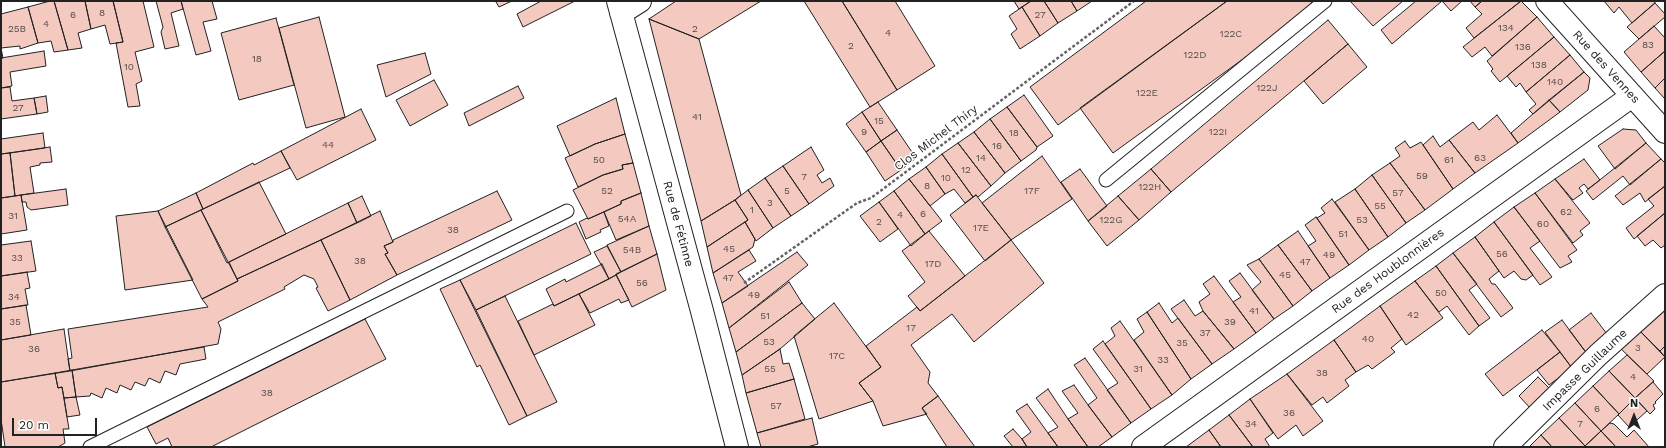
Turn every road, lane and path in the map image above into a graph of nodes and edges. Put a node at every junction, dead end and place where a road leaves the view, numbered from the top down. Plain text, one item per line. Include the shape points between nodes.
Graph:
1 (640, 1) edge
2 (1134, 1) edge
3 (1325, 1) edge
4 (1547, 1) edge
5 (620, 7) edge
6 (1632, 96) junction
7 (1665, 132) edge
8 (1106, 180) dead end
9 (567, 211) dead end
10 (744, 283) dead end
11 (1665, 294) edge
12 (90, 447) edge
13 (737, 447) edge
14 (1144, 447) edge
15 (1505, 447) edge

1 - 5 street
2 - 10 path, Clos Michel Thiry via 871,198 857,203
3 - 8 lane
4 - 6 street, Rue des Vennes
5 - 13 street, Rue de Fétinne
6 - 7 street, Rue des Vennes
6 - 14 street, Rue des Houblonnières
9 - 12 lane
11 - 15 street, Impasse Guillaume via 1598,355

